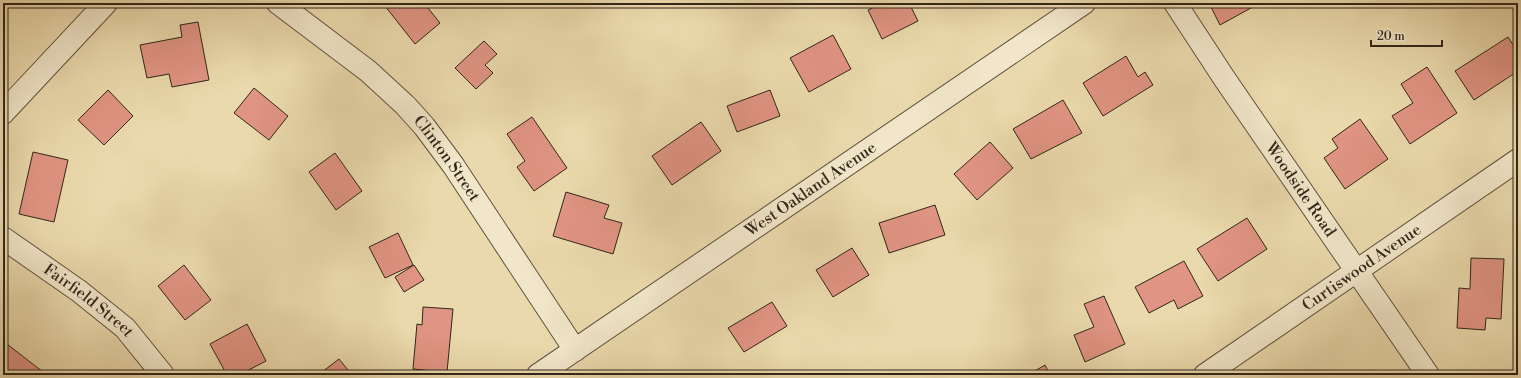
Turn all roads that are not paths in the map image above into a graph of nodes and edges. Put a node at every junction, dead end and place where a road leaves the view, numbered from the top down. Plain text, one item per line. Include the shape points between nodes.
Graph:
1 (106, 3) edge
2 (278, 3) edge
3 (1084, 3) edge
4 (1175, 3) edge
5 (3, 113) edge
6 (1518, 160) edge
7 (3, 238) edge
8 (1356, 271) junction
9 (575, 350) junction
10 (163, 375) edge
11 (538, 375) edge
12 (1205, 375) edge
13 (1428, 375) edge

1 - 5 street
2 - 9 street, Clinton Street via 368,70 424,126 453,165
3 - 9 street, West Oakland Avenue
4 - 8 street, Woodside Road
6 - 8 street, Curtiswood Avenue
7 - 10 street, Fairfield Street via 79,291 124,328
8 - 12 street, Curtiswood Avenue
8 - 13 street, Woodside Road
9 - 11 street, West Oakland Avenue

